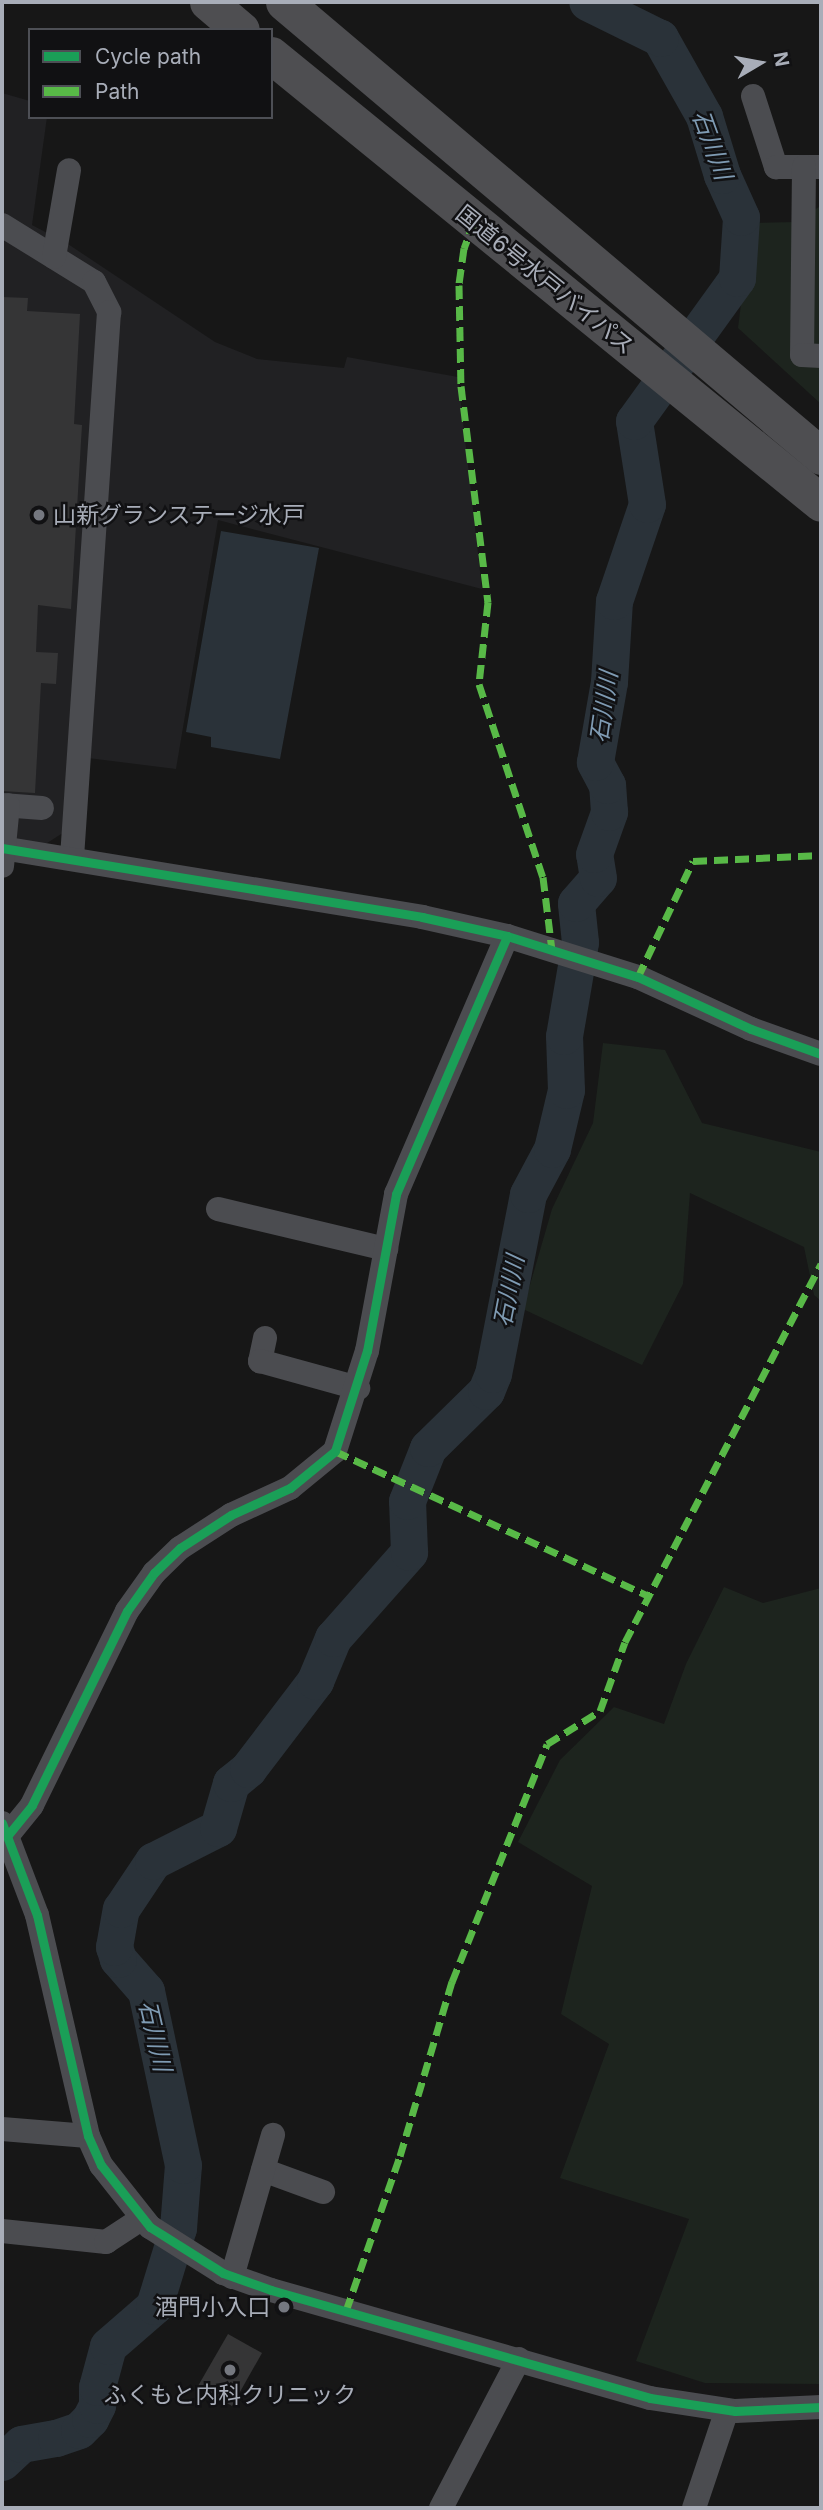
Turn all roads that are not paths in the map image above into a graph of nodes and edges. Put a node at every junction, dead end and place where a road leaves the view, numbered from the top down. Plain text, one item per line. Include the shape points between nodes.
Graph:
1 (208, 2) edge
2 (285, 2) edge
3 (240, 28) edge
4 (273, 57) edge
5 (753, 96) dead end
6 (812, 167) edge
7 (69, 170) dead end
8 (2, 225) edge
9 (54, 257) junction
10 (821, 356) edge
11 (821, 456) edge
12 (821, 503) edge
13 (5, 805) edge
14 (42, 808) dead end
15 (3, 854) edge
16 (72, 857) junction
17 (507, 936) junction
18 (821, 1054) edge
19 (218, 1209) dead end
20 (386, 1249) junction
21 (265, 1338) dead end
22 (358, 1388) junction
23 (5, 1829) edge
24 (2, 2129) edge
25 (273, 2135) dead end
26 (88, 2136) junction
27 (263, 2170) junction
28 (323, 2192) dead end
29 (145, 2223) junction
30 (2, 2231) edge
31 (232, 2277) junction
32 (519, 2359) junction
33 (821, 2407) edge
34 (727, 2410) junction
35 (442, 2508) edge
36 (694, 2508) edge

1 - 3 highway
2 - 11 highway, 国道6号水戸バイパス
4 - 12 highway, 国道6号水戸バイパス
5 - 6 street via 776,167
6 - 10 street via 803,355
7 - 9 street
8 - 9 street
9 - 16 street via 94,282 109,312
13 - 14 street
13 - 15 street
15 - 16 street
16 - 17 street
17 - 18 street via 638,976 751,1029
17 - 20 street via 396,1194
19 - 20 street
20 - 22 street
21 - 22 street via 260,1361
22 - 23 street via 335,1451 290,1488 231,1514 180,1548 154,1573 127,1611 32,1805
23 - 26 street via 37,1915
24 - 26 street
25 - 27 street
26 - 29 street via 101,2165
27 - 28 street
27 - 31 street
29 - 30 street via 106,2242
29 - 31 street via 197,2260
31 - 32 street
32 - 34 street via 650,2398
32 - 35 street
33 - 34 street
34 - 36 street

